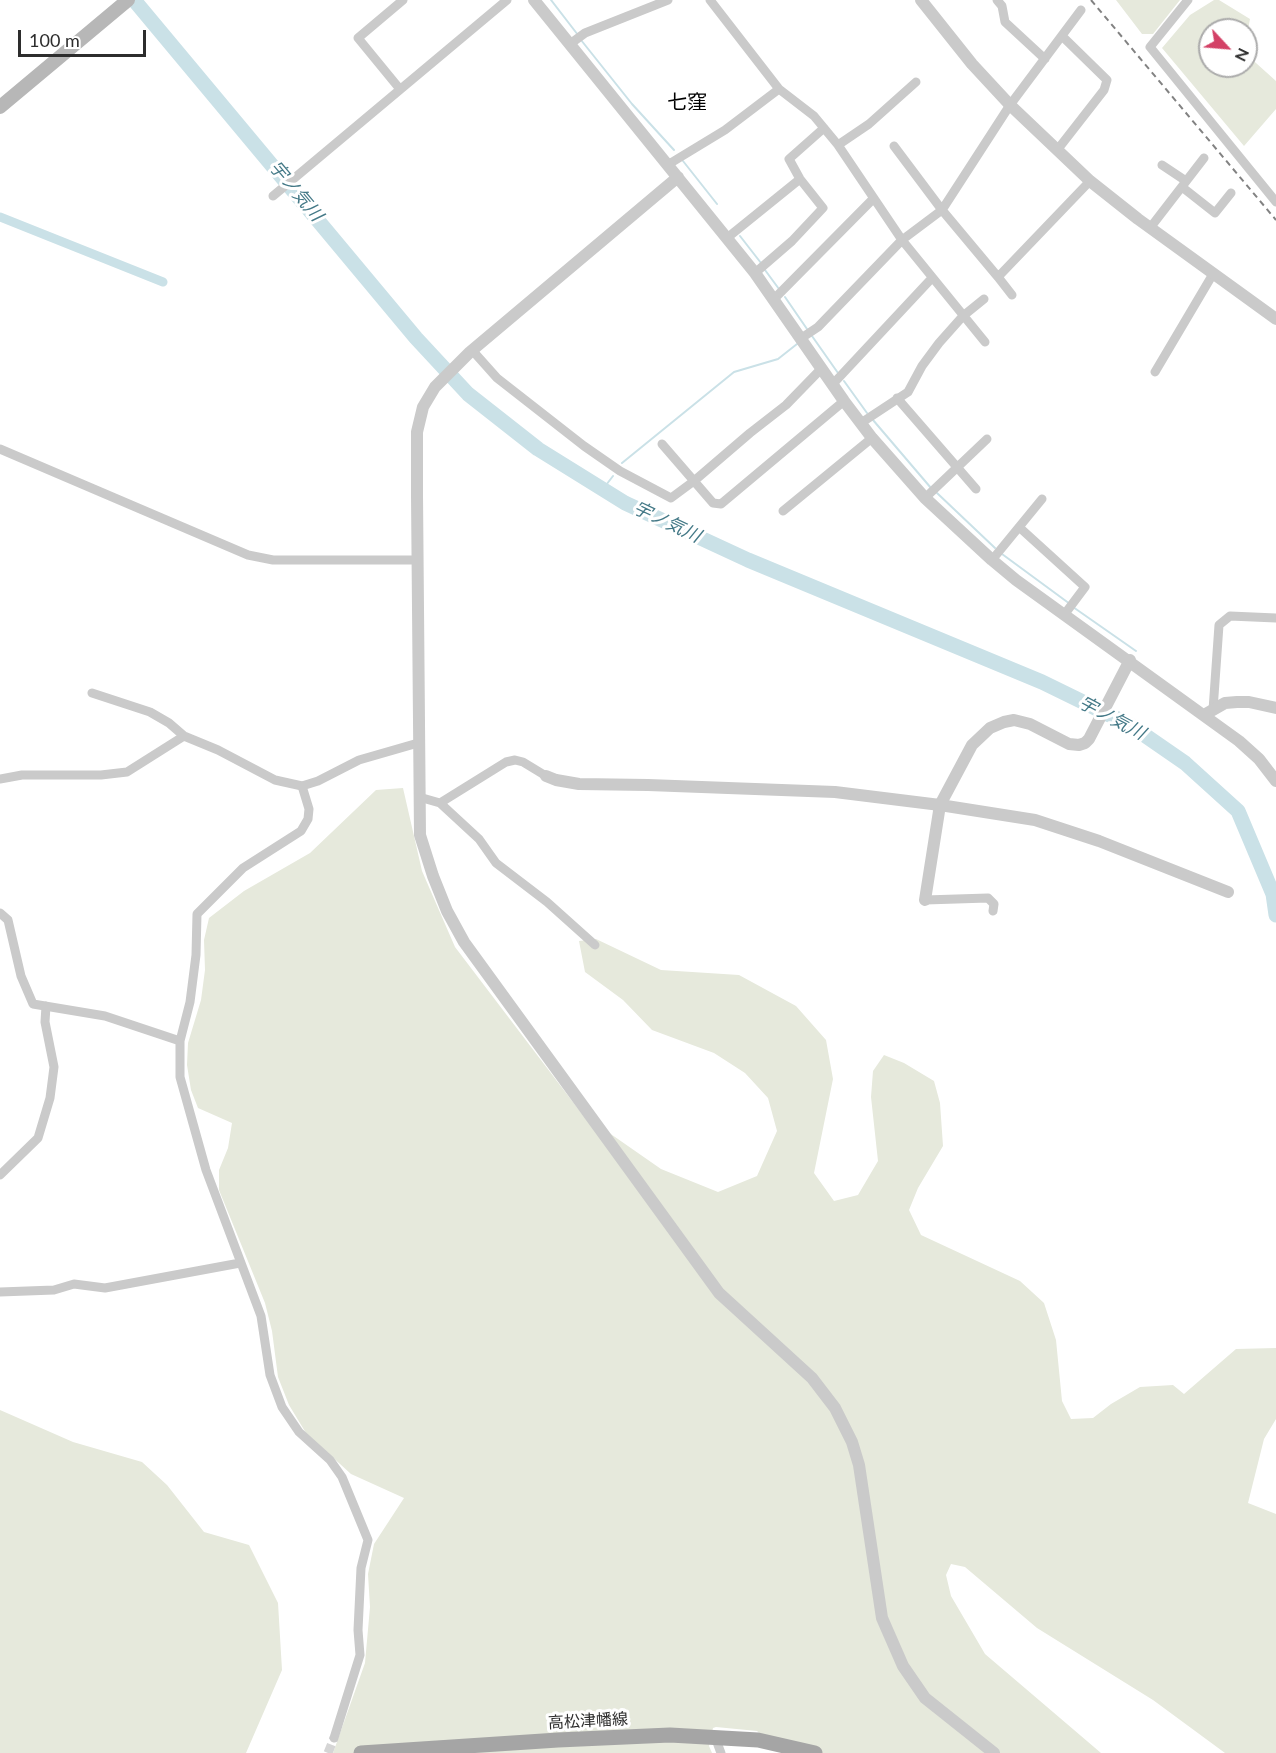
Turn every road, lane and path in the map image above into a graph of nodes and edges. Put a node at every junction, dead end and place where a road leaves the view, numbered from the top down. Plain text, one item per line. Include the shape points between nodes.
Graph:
1 (128, 0) edge
2 (403, 0) edge
3 (507, 0) edge
4 (534, 0) edge
5 (668, 0) edge
6 (710, 0) edge
7 (921, 0) edge
8 (997, 0) edge
9 (1188, 0) edge
10 (643, 5) edge
11 (1082, 10) dead end
12 (1062, 36) junction
13 (570, 44) junction
14 (1045, 59) junction
15 (916, 82) dead end
16 (399, 88) junction
17 (778, 89) junction
18 (1010, 105) junction
19 (0, 107) edge
20 (824, 128) junction
21 (838, 145) junction
22 (894, 146) dead end
23 (1058, 149) junction
24 (1204, 158) dead end
25 (669, 164) junction
26 (1162, 165) dead end
27 (678, 177) junction
28 (800, 178) junction
29 (1090, 181) junction
30 (1184, 184) junction
31 (1231, 193) dead end
32 (273, 196) dead end
33 (873, 199) junction
34 (1275, 200) edge
35 (942, 210) junction
36 (1150, 228) junction
37 (727, 237) junction
38 (902, 240) junction
39 (755, 273) junction
40 (1213, 274) junction
41 (932, 278) junction
42 (998, 278) junction
43 (1012, 295) dead end
44 (984, 299) dead end
45 (773, 300) junction
46 (963, 316) junction
47 (1276, 320) edge
48 (800, 339) junction
49 (985, 342) dead end
50 (471, 351) junction
51 (821, 369) junction
52 (1155, 372) dead end
53 (832, 385) junction
54 (897, 399) junction
55 (844, 401) junction
56 (861, 423) junction
57 (872, 438) junction
58 (987, 439) dead end
59 (662, 444) dead end
60 (0, 449) edge
61 (957, 468) junction
62 (694, 481) junction
63 (976, 489) dead end
64 (925, 498) junction
65 (1042, 499) dead end
66 (783, 511) dead end
67 (1019, 527) junction
68 (417, 560) junction
69 (992, 560) junction
70 (1064, 615) junction
71 (1276, 618) edge
72 (1130, 660) junction
73 (92, 693) dead end
74 (1276, 708) edge
75 (1208, 712) junction
76 (184, 736) junction
77 (418, 743) junction
78 (546, 776) joint
79 (0, 779) edge
80 (1276, 781) edge
81 (302, 786) junction
82 (419, 797) junction
83 (440, 802) junction
84 (940, 805) junction
85 (1228, 892) dead end
86 (925, 900) joint
87 (993, 910) dead end
88 (0, 913) edge
89 (595, 945) dead end
90 (46, 1006) junction
91 (180, 1041) junction
92 (0, 1175) edge
93 (240, 1263) junction
94 (0, 1292) edge
95 (715, 1737) junction
96 (334, 1738) tunnel mouth
97 (361, 1753) edge
98 (722, 1753) edge
99 (815, 1753) edge
100 (994, 1753) edge

1 - 19 main road
2 - 16 street via 358,38
3 - 16 street
4 - 13 street
5 - 10 street
6 - 17 street
7 - 18 street
8 - 14 street via 1005,22
9 - 34 street via 1150,47
10 - 13 street
11 - 12 street
12 - 14 street
12 - 23 street via 1107,80 1104,90
13 - 25 street
14 - 18 street
15 - 21 street
16 - 32 street
17 - 20 street
17 - 25 street via 725,130
18 - 23 street
18 - 35 street
20 - 21 street
20 - 28 street via 789,159
21 - 33 street
22 - 35 street
23 - 29 street
24 - 30 street
25 - 27 street
26 - 30 street
27 - 37 street
27 - 50 street
28 - 37 street
28 - 39 street via 823,208
29 - 36 street
29 - 42 street
30 - 31 street via 1215,213
30 - 36 street
33 - 38 street
33 - 45 street
35 - 38 street
35 - 42 street
36 - 40 street
37 - 39 street
38 - 41 street
38 - 48 street via 818,327
39 - 45 street
40 - 47 street
40 - 52 street
41 - 46 street
41 - 53 street
42 - 43 street
44 - 46 street
45 - 48 street
46 - 49 street
46 - 54 street via 922,366 908,392
48 - 51 street
50 - 62 street via 525,401 620,471 671,498
50 - 68 street via 435,387 423,407 417,432
51 - 53 street
51 - 62 street via 786,405
53 - 55 street
54 - 56 street
54 - 61 street
55 - 56 street
55 - 62 street via 721,504 713,503
56 - 57 street
57 - 64 street
57 - 66 street
58 - 61 street
59 - 62 street
60 - 68 street via 248,555 277,560
61 - 63 street
61 - 64 street
64 - 69 street
65 - 67 street
67 - 69 street
67 - 70 street via 1085,587
68 - 77 street
69 - 70 street
70 - 72 street
71 - 75 street via 1230,616 1219,626
72 - 75 street
72 - 84 street via 1085,743 1074,745 1023,721 1004,722 990,728 972,745
73 - 76 street via 150,712
74 - 75 street via 1237,702
75 - 80 street via 1259,759
76 - 79 street via 127,772
76 - 81 street via 275,780
77 - 81 street via 359,760
77 - 82 street
78 - 83 street via 523,762 506,762
78 - 84 street via 579,784 835,792
81 - 91 street via 309,809 301,831 243,868 197,914 190,1002
82 - 83 street
82 - 100 street via 423,845 447,911 464,942 719,1293 812,1378 835,1408 858,1465 882,1618 903,1666 924,1698
83 - 89 street via 479,839 496,863
84 - 85 street via 1035,820
84 - 86 street
86 - 87 street via 988,898 994,904
88 - 90 street via 8,920 21,976 33,1004
90 - 91 street via 105,1016
90 - 92 street via 45,1022 54,1067 50,1098 38,1138
91 - 93 street via 180,1077 206,1170
93 - 94 street via 105,1288 74,1284 54,1290
93 - 96 street via 261,1316 270,1375 282,1407 342,1477 368,1540 361,1568 360,1655
95 - 97 main road, 高松津幡線 via 580,1739
95 - 98 street
95 - 99 main road, 高松津幡線 via 758,1740

